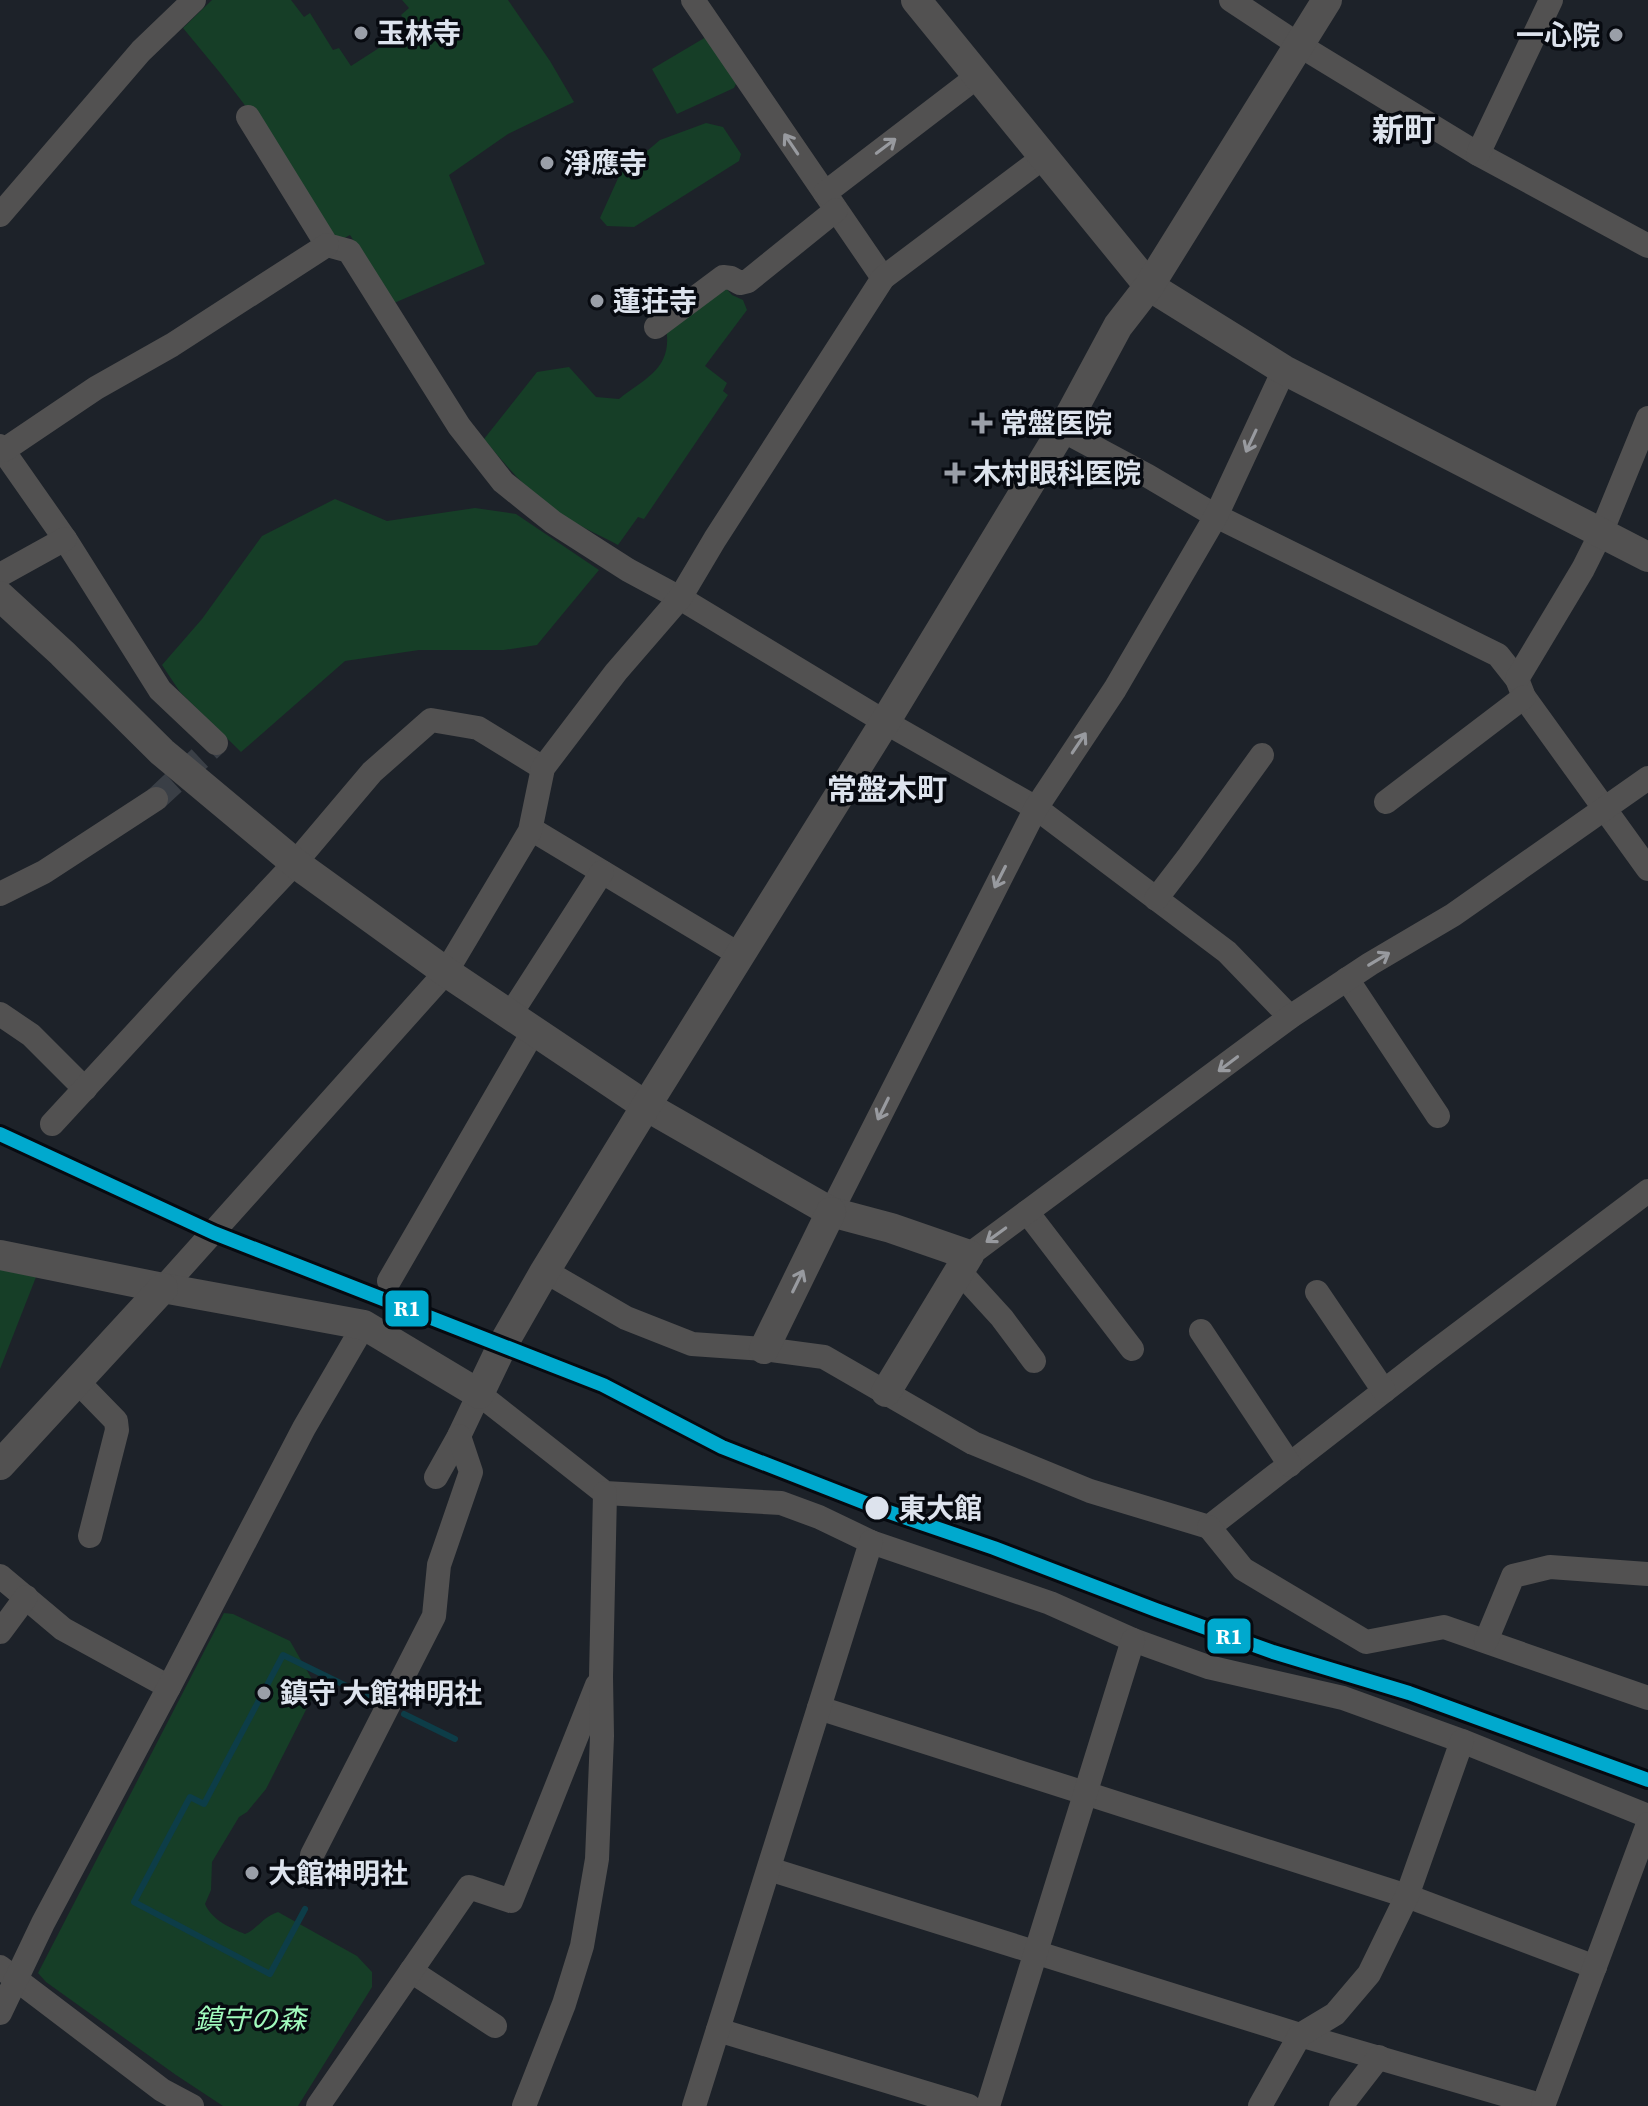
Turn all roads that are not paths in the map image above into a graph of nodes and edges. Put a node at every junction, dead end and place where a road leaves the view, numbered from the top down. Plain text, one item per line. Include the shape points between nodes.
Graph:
1 (194, 0) edge
2 (693, 0) edge
3 (916, 0) edge
4 (1231, 0) edge
5 (1327, 0) edge
6 (1551, 0) edge
7 (1299, 45) junction
8 (978, 76) junction
9 (248, 117) dead end
10 (1478, 154) junction
11 (1044, 157) junction
12 (830, 202) junction
13 (0, 215) edge
14 (327, 245) junction
15 (1648, 246) edge
16 (883, 278) junction
17 (1149, 286) junction
18 (656, 327) dead end
19 (1284, 370) junction
20 (1648, 418) edge
21 (1062, 430) junction
22 (2, 448) edge
23 (1216, 516) junction
24 (1601, 533) junction
25 (65, 539) junction
26 (1648, 557) edge
27 (0, 575) edge
28 (0, 596) edge
29 (680, 598) junction
30 (1521, 688) junction
31 (885, 722) junction
32 (216, 743) dead end
33 (1262, 755) dead end
34 (543, 768) junction
35 (1648, 778) edge
36 (156, 799) tunnel mouth
37 (1386, 802) dead end
38 (1605, 807) junction
39 (1036, 808) junction
40 (531, 829) junction
41 (295, 863) junction
42 (1648, 869) edge
43 (602, 872) junction
44 (0, 894) edge
45 (1156, 899) junction
46 (740, 955) junction
47 (446, 972) junction
48 (1347, 979) junction
49 (0, 1014) edge
50 (1290, 1017) junction
51 (522, 1024) junction
52 (85, 1089) junction
53 (646, 1106) junction
54 (1438, 1116) dead end
55 (52, 1124) dead end
56 (1648, 1191) edge
57 (831, 1212) junction
58 (1027, 1212) junction
59 (0, 1255) edge
60 (964, 1263) junction
61 (545, 1271) junction
62 (389, 1281) dead end
63 (163, 1288) junction
64 (1317, 1292) dead end
65 (364, 1325) junction
66 (1201, 1331) dead end
67 (764, 1349) junction
68 (1132, 1349) dead end
69 (1034, 1361) dead end
70 (77, 1381) junction
71 (1384, 1391) junction
72 (886, 1392) junction
73 (479, 1394) junction
74 (459, 1436) junction
75 (0, 1465) edge
76 (1290, 1465) junction
77 (436, 1477) dead end
78 (605, 1493) junction
79 (1209, 1527) junction
80 (90, 1536) dead end
81 (871, 1542) junction
82 (1648, 1574) edge
83 (0, 1576) edge
84 (26, 1597) junction
85 (0, 1632) edge
86 (1133, 1640) junction
87 (1486, 1641) junction
88 (601, 1677) junction
89 (169, 1687) junction
90 (1648, 1698) edge
91 (819, 1708) junction
92 (1462, 1741) junction
93 (1085, 1793) junction
94 (1648, 1816) edge
95 (1648, 1824) edge
96 (312, 1855) dead end
97 (769, 1869) junction
98 (1407, 1896) junction
99 (1034, 1952) junction
100 (1595, 1967) junction
101 (411, 1971) junction
102 (9, 1973) edge
103 (0, 2013) edge
104 (495, 2026) dead end
105 (718, 2030) junction
106 (1300, 2035) junction
107 (1379, 2057) junction
108 (157, 2098) edge
109 (192, 2106) edge
110 (318, 2106) edge
111 (524, 2106) edge
112 (694, 2106) edge
113 (969, 2106) edge
114 (988, 2106) edge
115 (1260, 2106) edge
116 (1341, 2106) edge
117 (1543, 2106) edge

1 - 13 street via 141,51
12 -> 2 street
3 - 8 street
4 - 7 street
5 - 7 street
6 - 10 street
7 - 10 street
7 - 17 street
8 - 11 street
12 -> 8 street
9 - 14 street
10 - 15 street
11 - 16 street
11 - 17 street
12 - 16 street
12 - 18 street via 748,281 723,277
14 - 22 street
14 - 29 street via 349,251 459,426 503,482 553,522
16 - 29 street
17 - 19 street
17 - 21 street via 1118,326
19 -> 23 street
19 - 24 street
20 - 24 street
21 - 23 street
21 - 31 street
22 - 25 street
23 - 30 street via 1498,655
39 -> 23 street via 1115,689
24 - 26 street
24 - 30 street
25 - 27 street
25 - 32 street via 160,690
28 - 41 street via 162,752
29 - 31 street
29 - 34 street
30 - 37 street
30 - 38 street
31 - 39 street
31 - 46 street
33 - 45 street
34 - 40 street
34 - 41 street via 478,728 431,720 372,772
35 - 38 street
36 - 44 street via 44,872
38 - 42 street
48 -> 38 street via 1453,915
39 - 45 street
39 -> 57 street
40 - 43 street
40 - 47 street
41 - 47 street
41 - 52 street
43 - 46 street
43 - 51 street
45 - 50 street via 1227,952
46 - 53 street
47 - 51 street
47 - 63 street
48 - 50 street
48 - 54 street
49 - 52 street via 31,1035
50 -> 58 street
51 - 53 street
51 - 62 street
52 - 55 street
53 - 57 street
53 - 61 street
56 - 71 street
57 - 60 street via 891,1228
67 -> 57 street
58 -> 60 street
58 - 68 street
59 - 63 street
60 - 69 street
60 - 72 street
61 - 67 street via 626,1318 692,1344
61 - 73 street
63 - 65 street
63 - 70 street
64 - 71 street
65 - 73 street
65 - 89 street
66 - 76 street
67 - 72 street via 824,1357
70 - 75 street
70 - 80 street via 116,1421 117,1430
71 - 76 street
72 - 79 street via 973,1443 1090,1491
73 - 74 street
73 - 78 street
74 - 77 street
74 - 96 street via 471,1472 439,1565 434,1616
76 - 79 street
78 - 81 street via 781,1503
78 - 88 street
79 - 87 street via 1243,1569 1366,1642 1444,1627
81 - 86 street via 1050,1603
81 - 91 street
82 - 87 street via 1550,1567 1513,1576
83 - 84 street
84 - 85 street
84 - 89 street via 63,1629
86 - 92 street via 1208,1667 1343,1698
86 - 93 street
87 - 90 street
88 - 101 street via 511,1901 469,1887
88 - 111 street via 597,1859 582,1946
89 - 102 street via 43,1923
91 - 93 street
91 - 97 street
92 - 94 street
92 - 98 street
93 - 98 street
93 - 99 street
95 - 100 street
97 - 99 street
97 - 105 street
98 - 100 street
98 - 106 street via 1369,1974 1335,2014
99 - 106 street
99 - 114 street
100 - 117 street
101 - 104 street
101 - 110 street
102 - 103 street
102 - 108 street
105 - 112 street
105 - 113 street
106 - 107 street
106 - 115 street
107 - 116 street
107 - 117 street
108 - 109 street

